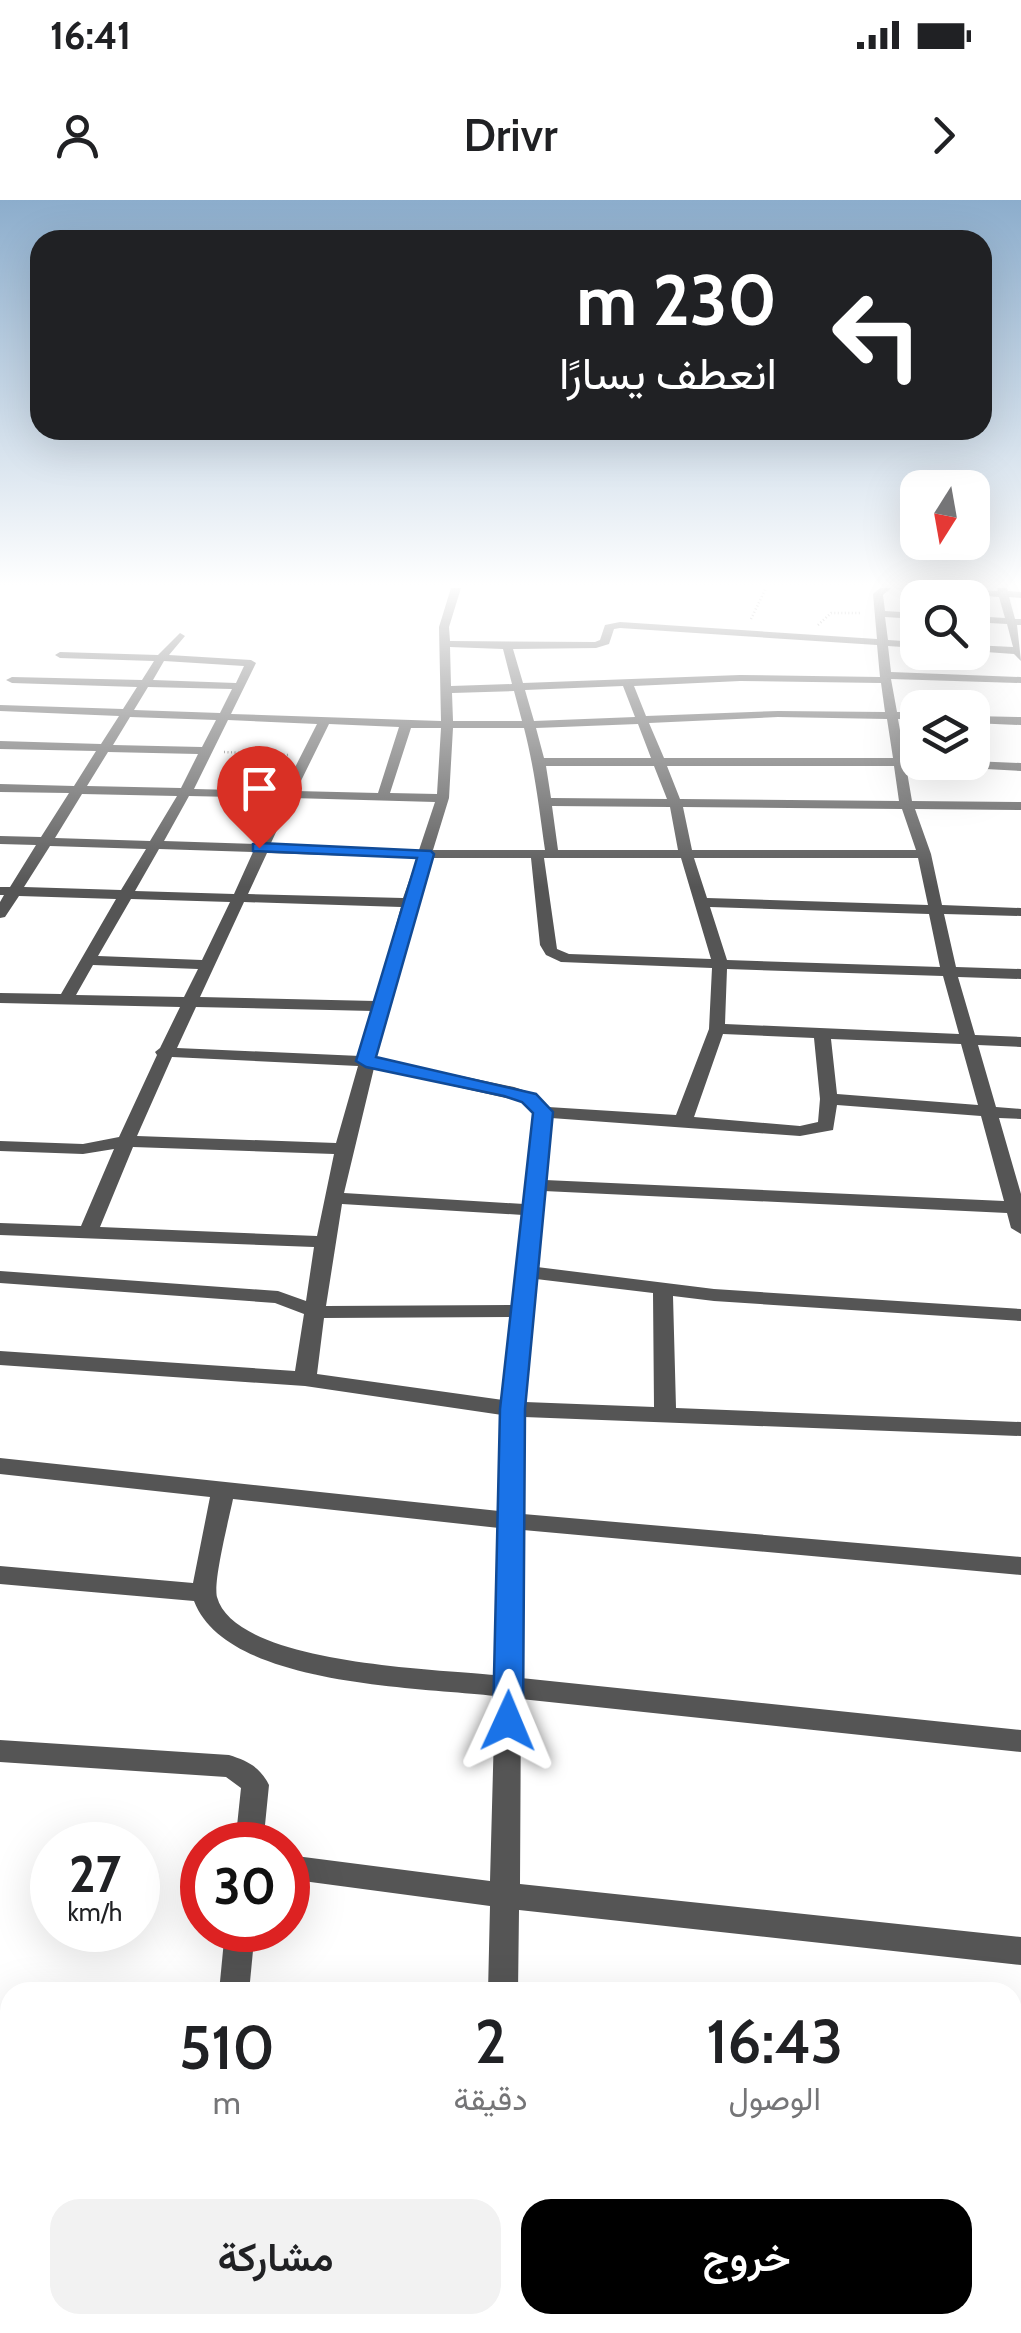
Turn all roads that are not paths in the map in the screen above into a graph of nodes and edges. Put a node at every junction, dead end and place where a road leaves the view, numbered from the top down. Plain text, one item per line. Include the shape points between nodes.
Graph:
1 (143, 688) edge
2 (239, 688) edge
3 (519, 688) junction
4 (529, 688) edge
5 (629, 688) edge
6 (886, 688) edge
7 (445, 690) joint
8 (0, 708) edge
9 (129, 713) junction
10 (226, 715) junction
11 (890, 715) junction
12 (900, 715) edge
13 (325, 720) junction
14 (640, 720) junction
15 (990, 720) edge
16 (1021, 721) edge
17 (406, 724) junction
18 (447, 724) junction
19 (530, 724) junction
20 (0, 746) edge
21 (107, 748) junction
22 (207, 751) junction
23 (658, 759) junction
24 (898, 761) junction
25 (540, 762) junction
26 (990, 767) edge
27 (1020, 769) edge
28 (0, 788) edge
29 (80, 789) junction
30 (186, 791) junction
31 (287, 794) junction
32 (383, 796) junction
33 (444, 798) junction
34 (542, 802) junction
35 (675, 802) junction
36 (906, 802) junction
37 (1021, 806) edge
38 (0, 840) edge
39 (47, 840) junction
40 (154, 844) junction
41 (259, 848) junction
42 (426, 854) junction
43 (544, 854) junction
44 (686, 854) junction
45 (924, 854) junction
46 (0, 891) edge
47 (18, 892) junction
48 (128, 894) junction
49 (236, 898) junction
50 (702, 902) junction
51 (409, 903) junction
52 (933, 908) junction
53 (1021, 912) edge
54 (0, 914) edge
55 (88, 960) junction
56 (720, 963) junction
57 (206, 965) junction
58 (949, 971) junction
59 (1021, 974) edge
60 (0, 998) edge
61 (66, 999) junction
62 (190, 1002) junction
63 (383, 1006) junction
64 (718, 1030) junction
65 (822, 1034) junction
66 (970, 1040) junction
67 (1021, 1042) edge
68 (163, 1052) junction
69 (366, 1061) junction
70 (829, 1099) junction
71 (543, 1112) junction
72 (990, 1112) junction
73 (1021, 1114) edge
74 (683, 1121) junction
75 (126, 1141) junction
76 (0, 1146) edge
77 (344, 1149) junction
78 (536, 1185) junction
79 (333, 1198) junction
80 (1018, 1208) edge
81 (532, 1210) junction
82 (1021, 1228) edge
83 (0, 1229) edge
84 (88, 1234) junction
85 (325, 1242) junction
86 (526, 1272) junction
87 (0, 1277) edge
88 (663, 1288) junction
89 (521, 1311) junction
90 (317, 1312) junction
91 (1021, 1315) edge
92 (0, 1358) edge
93 (306, 1379) junction
94 (513, 1409) junction
95 (666, 1416) junction
96 (1021, 1429) edge
97 (0, 1466) edge
98 (223, 1490) junction
99 (511, 1521) junction
100 (1021, 1566) edge
101 (0, 1574) edge
102 (203, 1592) junction
103 (509, 1686) junction
104 (1021, 1741) edge
105 (0, 1751) edge
106 (251, 1822) edge
107 (310, 1870) edge
108 (502, 1895) junction
109 (1021, 1951) edge
110 (238, 1952) edge
111 (235, 1982) edge
112 (503, 1982) edge

1 - 9 street
2 - 10 street
3 - 4 street
3 - 7 street
3 - 19 street
5 - 14 street
6 - 11 street
7 - 18 street
8 - 9 street
9 - 10 street
9 - 21 street
10 - 13 street
10 - 22 street
11 - 12 street
11 - 14 street
11 - 24 street
13 - 17 street
13 - 31 street
14 - 19 street
14 - 23 street
15 - 16 street
17 - 18 street
17 - 32 street
18 - 19 street
18 - 33 street
19 - 25 street
20 - 21 street
21 - 22 street
21 - 29 street
22 - 30 street
23 - 24 street
23 - 25 street
23 - 35 street
24 - 36 street
25 - 34 street
26 - 27 street
28 - 29 street
29 - 30 street
29 - 39 street
30 - 31 street
30 - 40 street
31 - 32 street
31 - 41 street
32 - 33 street
33 - 42 street
34 - 35 street
34 - 43 street
35 - 36 street
35 - 44 street
36 - 37 street
36 - 45 street
38 - 39 street
39 - 40 street
39 - 47 street
40 - 41 street
40 - 48 street
41 - 42 street
41 - 49 street
42 - 43 street
42 - 51 street
43 - 44 street
43 - 56 street via 548,945 556,956
44 - 45 street
44 - 50 street
45 - 52 street
46 - 47 street
47 - 48 street
47 - 54 street
48 - 49 street
48 - 55 street
49 - 51 street
49 - 57 street
50 - 52 street
50 - 56 street
51 - 63 street
52 - 53 street
52 - 58 street
55 - 57 street
55 - 61 street
56 - 58 street
56 - 64 street
57 - 62 street
58 - 59 street
58 - 66 street
60 - 61 street
61 - 62 street
62 - 63 street
62 - 68 street
63 - 69 street
64 - 65 street
64 - 74 street
65 - 66 street
65 - 70 street
66 - 67 street
66 - 72 street
68 - 69 street
68 - 75 street
69 - 71 street via 529,1098
69 - 77 street
70 - 72 street
70 - 74 street via 830,1122 815,1130
71 - 74 street
71 - 78 street
72 - 73 street
72 - 80 street
75 - 76 street via 82,1148
75 - 77 street
75 - 84 street
77 - 79 street
78 - 80 street
78 - 81 street
79 - 81 street
79 - 85 street
80 - 82 street
81 - 86 street
83 - 84 street
84 - 85 street
85 - 90 street
86 - 88 street
86 - 89 street
87 - 90 street via 263,1295
88 - 91 street
88 - 95 street
89 - 90 street
89 - 94 street
90 - 93 street
92 - 93 street
93 - 94 street
94 - 95 street
94 - 99 street
95 - 96 street
97 - 98 street
98 - 99 street
98 - 102 street
99 - 100 street
99 - 103 street
101 - 102 street
102 - 103 street via 218,1623 288,1658
103 - 104 street
103 - 108 street
105 - 106 street via 228,1766 255,1785
107 - 108 street
108 - 109 street
108 - 112 street
110 - 111 street

